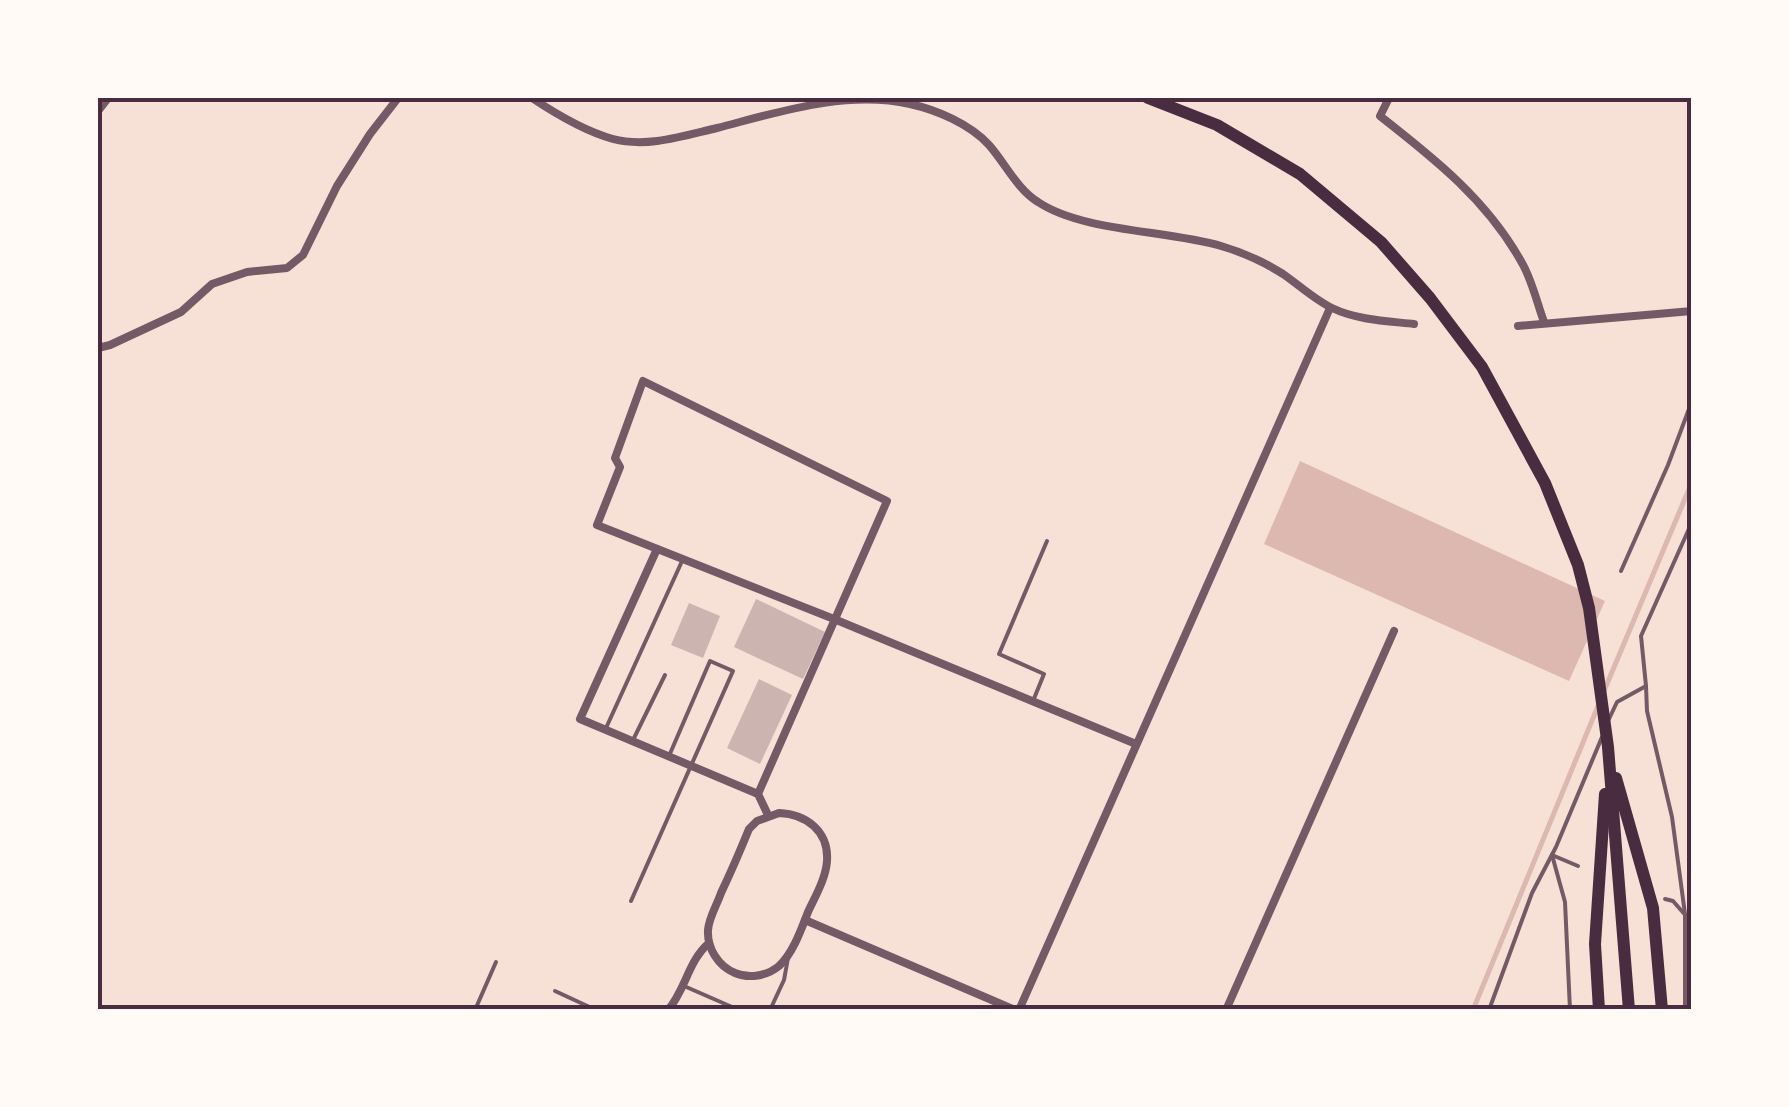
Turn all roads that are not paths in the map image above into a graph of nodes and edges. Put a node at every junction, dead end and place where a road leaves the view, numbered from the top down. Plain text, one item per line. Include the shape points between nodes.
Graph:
1 (108, 98) edge
2 (398, 98) edge
3 (532, 98) edge
4 (1148, 98) edge
5 (1389, 98) edge
6 (98, 111) edge
7 (1330, 308) junction
8 (1692, 312) edge
9 (1544, 322) junction
10 (1414, 324) dead end
11 (1518, 326) dead end
12 (98, 348) edge
13 (1692, 400) edge
14 (1692, 522) edge
15 (1048, 541) dead end
16 (657, 549) junction
17 (682, 559) junction
18 (1621, 571) dead end
19 (834, 619) junction
20 (1394, 631) dead end
21 (665, 675) dead end
22 (1646, 686) junction
23 (1033, 701) junction
24 (605, 730) junction
25 (633, 741) junction
26 (1136, 744) junction
27 (1608, 749) junction
28 (669, 756) junction
29 (692, 766) junction
30 (758, 794) junction
31 (768, 816) junction
32 (1552, 854) junction
33 (1578, 866) dead end
34 (1666, 899) dead end
35 (631, 901) dead end
36 (1685, 914) junction
37 (1692, 918) edge
38 (805, 920) junction
39 (709, 943) junction
40 (789, 954) junction
41 (496, 962) dead end
42 (684, 986) junction
43 (555, 991) dead end
44 (475, 1010) edge
45 (596, 1010) edge
46 (668, 1010) edge
47 (738, 1010) edge
48 (770, 1010) edge
49 (1017, 1010) edge
50 (1226, 1010) edge
51 (1489, 1010) edge
52 (1570, 1010) edge
53 (1599, 1010) edge
54 (1629, 1010) edge
55 (1662, 1010) edge
56 (1685, 1010) edge

1 - 6 street
2 - 12 street via 336,186 298,260 212,284 181,312
3 - 7 street via 593,131 633,142 679,138 844,99 912,104 962,124 988,143 1026,192 1049,208 1221,246 1279,272
4 - 27 highway via 1217,125 1300,174 1380,242 1482,367 1545,484 1578,566
5 - 9 street via 1380,116 1438,160 1504,234
7 - 10 street
7 - 26 street
8 - 9 street
9 - 11 street
13 - 18 lane
14 - 22 lane via 1641,636
15 - 23 lane via 999,654 1044,674
16 - 17 street
16 - 19 street via 597,525 643,381 887,501
16 - 24 street via 580,719
17 - 19 street
17 - 24 lane
19 - 23 street
19 - 30 street
20 - 50 street
21 - 25 lane
22 - 32 lane via 1617,702
22 - 36 lane
23 - 26 street
24 - 25 street
25 - 28 street
26 - 49 street
27 - 53 highway via 1595,944
27 - 54 highway
27 - 55 highway via 1653,908
28 - 29 street
28 - 29 lane via 710,661 733,670
29 - 30 street
29 - 35 lane
30 - 31 street
31 - 38 street via 804,818 826,843 825,871
31 - 39 street via 750,829 709,922
32 - 33 lane
32 - 51 lane
32 - 52 lane via 1565,902
34 - 36 lane
36 - 37 lane
36 - 56 lane
38 - 40 street
38 - 49 street
39 - 40 street via 722,966 747,976 772,971
39 - 42 street
40 - 48 lane
41 - 44 lane
42 - 46 street
42 - 47 lane
43 - 45 lane

